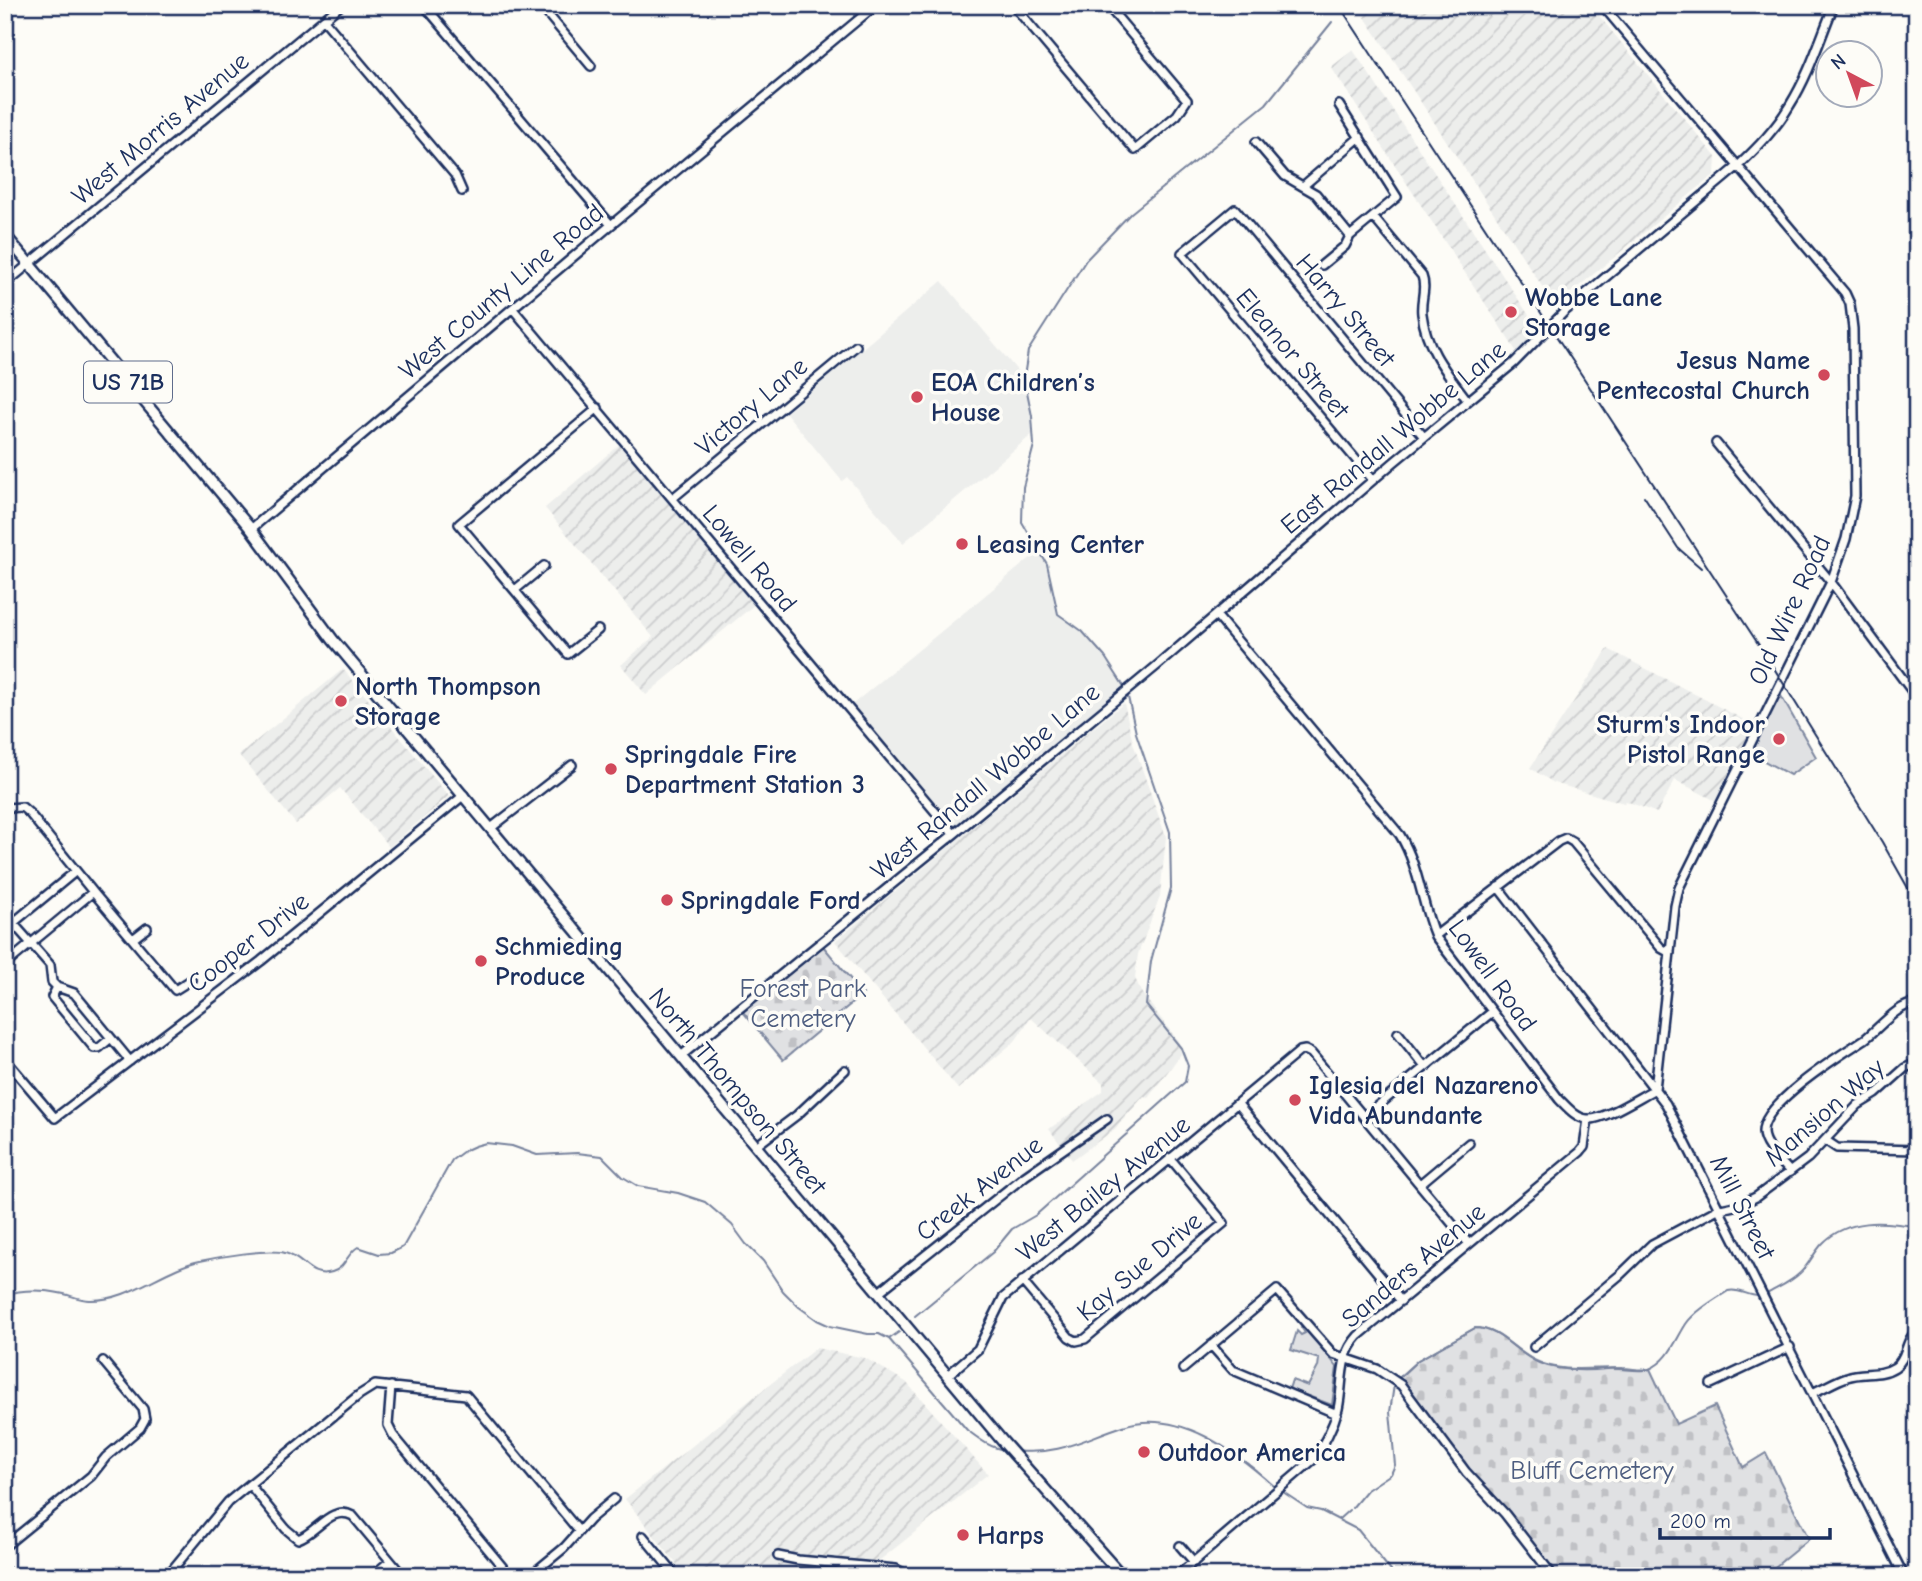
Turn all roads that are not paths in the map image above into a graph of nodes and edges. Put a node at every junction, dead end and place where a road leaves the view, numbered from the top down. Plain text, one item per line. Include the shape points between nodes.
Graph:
1 (341, 5) edge
2 (424, 5) edge
3 (540, 5) edge
4 (876, 5) edge
5 (1013, 5) edge
6 (1107, 5) edge
7 (1602, 5) edge
8 (1834, 5) edge
9 (324, 19) junction
10 (591, 66) dead end
11 (1339, 105) dead end
12 (1360, 137) junction
13 (1256, 142) dead end
14 (1737, 167) junction
15 (1303, 186) junction
16 (462, 191) dead end
17 (1374, 218) junction
18 (611, 225) junction
19 (5, 235) edge
20 (1350, 236) junction
21 (1182, 253) joint
22 (29, 264) junction
23 (1322, 265) dead end
24 (5, 284) edge
25 (513, 309) junction
26 (856, 346) dead end
27 (1468, 401) junction
28 (598, 408) junction
29 (1424, 437) junction
30 (1716, 443) dead end
31 (1373, 480) junction
32 (673, 498) junction
33 (251, 529) junction
34 (544, 566) dead end
35 (1831, 582) junction
36 (515, 590) junction
37 (1216, 615) junction
38 (598, 630) dead end
39 (1917, 698) edge
40 (572, 765) dead end
41 (464, 795) junction
42 (5, 808) edge
43 (491, 828) junction
44 (954, 834) junction
45 (76, 871) junction
46 (1498, 887) junction
47 (93, 892) junction
48 (147, 928) dead end
49 (1435, 936) junction
50 (133, 939) junction
51 (32, 943) junction
52 (1670, 953) junction
53 (5, 965) edge
54 (191, 981) dead end
55 (57, 988) junction
56 (1917, 1004) edge
57 (1492, 1012) junction
58 (1398, 1033) dead end
59 (111, 1038) junction
60 (681, 1056) junction
61 (5, 1059) edge
62 (130, 1061) junction
63 (1917, 1063) edge
64 (1425, 1067) junction
65 (845, 1070) dead end
66 (1655, 1089) junction
67 (1238, 1104) junction
68 (1364, 1117) junction
69 (1107, 1119) dead end
70 (1588, 1119) junction
71 (1825, 1140) junction
72 (1469, 1143) dead end
73 (756, 1146) junction
74 (1917, 1150) edge
75 (1170, 1158) junction
76 (1790, 1172) junction
77 (1420, 1184) junction
78 (1721, 1209) junction
79 (1469, 1244) junction
80 (1022, 1281) junction
81 (879, 1292) junction
82 (1401, 1301) junction
83 (1917, 1330) edge
84 (1211, 1345) junction
85 (1534, 1347) dead end
86 (1790, 1347) junction
87 (1344, 1358) junction
88 (103, 1361) dead end
89 (1183, 1368) dead end
90 (948, 1375) junction
91 (1710, 1384) dead end
92 (391, 1386) junction
93 (1812, 1393) junction
94 (1337, 1413) junction
95 (250, 1485) junction
96 (614, 1499) dead end
97 (578, 1530) junction
98 (643, 1536) dead end
99 (5, 1546) edge
100 (1180, 1546) dead end
101 (778, 1556) dead end
102 (390, 1561) junction
103 (1109, 1561) junction
104 (1194, 1562) junction
105 (5, 1570) edge
106 (10, 1576) edge
107 (167, 1576) edge
108 (372, 1576) edge
109 (402, 1576) edge
110 (509, 1576) edge
111 (530, 1576) edge
112 (676, 1576) edge
113 (910, 1576) edge
114 (1114, 1576) edge
115 (1122, 1576) edge
116 (1177, 1576) edge
117 (1553, 1576) edge
118 (1904, 1576) edge

1 - 9 street, West Morris Avenue
2 - 18 street
3 - 10 street
4 - 18 street, West County Line Road
5 - 6 street via 1135,150 1177,115 1187,100
7 - 14 street, Old Wire Road
8 - 14 street, East Randall Wobbe Lane via 1790,105
9 - 16 street via 455,175
9 - 22 street, West Morris Avenue
11 - 12 street
12 - 15 street
12 - 17 street via 1397,195
13 - 15 street via 1284,176
14 - 27 street, East Randall Wobbe Lane via 1564,312
14 - 35 street, Old Wire Road via 1850,304 1855,496
15 - 20 street via 1316,194
17 - 20 street
17 - 27 street via 1422,276 1424,332 1437,359
18 - 25 street, West County Line Road
19 - 22 main road, US 71B
20 - 23 street
21 - 29 street, Harry Street via 1235,209
21 - 31 street, Eleanor Street
22 - 24 street, West Morris Avenue
22 - 33 main road, US 71B
25 - 28 street, Lowell Road
25 - 33 street, West County Line Road
26 - 32 street, Victory Lane
27 - 29 street, East Randall Wobbe Lane
28 - 32 street, Lowell Road
28 - 36 street via 459,524
29 - 31 street, East Randall Wobbe Lane
30 - 35 street
31 - 37 street, East Randall Wobbe Lane
32 - 44 street, Lowell Road
33 - 41 main road, North Thompson Street / US 71B via 333,640
34 - 36 street
35 - 39 street
35 - 52 street, Old Wire Road via 1679,888
36 - 38 street via 568,654
37 - 44 street, West Randall Wobbe Lane
37 - 49 street, Lowell Road via 1400,835 1413,860
40 - 43 street
41 - 43 main road, North Thompson Street / US 71B
41 - 62 street, Cooper Drive
42 - 45 street via 22,807 30,814
43 - 60 main road, North Thompson Street / US 71B
44 - 60 street, West Randall Wobbe Lane
45 - 47 street
45 - 51 street via 13,923
46 - 49 street
46 - 52 street via 1566,838
46 - 66 street, Mill Street
47 - 50 street
47 - 51 street
48 - 50 street
49 - 57 street, Lowell Road
50 - 54 street via 176,990
51 - 53 street
51 - 55 street via 50,965
52 - 66 street, Old Wire Road
55 - 59 street via 74,993
55 - 59 street via 52,997 94,1048
56 - 76 street via 1901,1008 1810,1076 1777,1107 1763,1130 1767,1143
57 - 64 street
57 - 70 street, Lowell Road via 1559,1099 1578,1117
58 - 64 street
59 - 62 street
60 - 73 main road, North Thompson Street / US 71B
61 - 62 street, Cooper Drive via 55,1118
63 - 71 street, Mansion Way via 1858,1104
64 - 68 street
65 - 73 street
66 - 70 street
66 - 78 street, Mill Street
67 - 68 street, West Bailey Avenue via 1305,1050
67 - 75 street, West Bailey Avenue
67 - 82 street
68 - 77 street
69 - 81 street, Creek Avenue via 1025,1176
70 - 79 street, Sanders Avenue via 1580,1152
71 - 74 street via 1838,1148
71 - 76 street, Mansion Way
72 - 77 street
73 - 81 main road, North Thompson Street / US 71B
75 - 80 street, West Bailey Avenue
75 - 80 street, Kay Sue Drive via 1224,1223 1085,1339 1069,1337
76 - 78 street, Mansion Way via 1748,1202
77 - 79 street
78 - 85 street, Mansion Way via 1653,1244
78 - 86 street, Mill Street
79 - 82 street, Sanders Avenue
80 - 90 street, West Bailey Avenue via 998,1305 978,1349
81 - 90 main road, North Thompson Street / US 71B
82 - 87 street, Sanders Avenue via 1358,1336
83 - 93 street via 1894,1368 1848,1376
84 - 87 street via 1277,1290 1333,1354
84 - 89 street
84 - 94 street via 1233,1370
86 - 91 street
86 - 93 street, Mill Street
87 - 94 street, Sanders Avenue
87 - 117 street via 1377,1369 1401,1385 1465,1472
88 - 99 street via 143,1409 144,1424 106,1457 92,1476
90 - 103 main road, North Thompson Street / US 71B
92 - 95 street via 369,1387
92 - 97 street via 466,1395
92 - 110 street via 388,1425 393,1435
93 - 118 street, Mill Street
94 - 104 street, Sanders Avenue via 1314,1459
95 - 102 street via 298,1539 335,1514 347,1513
95 - 107 street via 223,1507
96 - 97 street
97 - 111 street
98 - 112 street
100 - 104 street
101 - 113 street via 896,1569
102 - 108 street
102 - 109 street
103 - 114 street
103 - 115 main road, North Thompson Street / US 71B
104 - 116 street, Sanders Avenue
105 - 106 street

